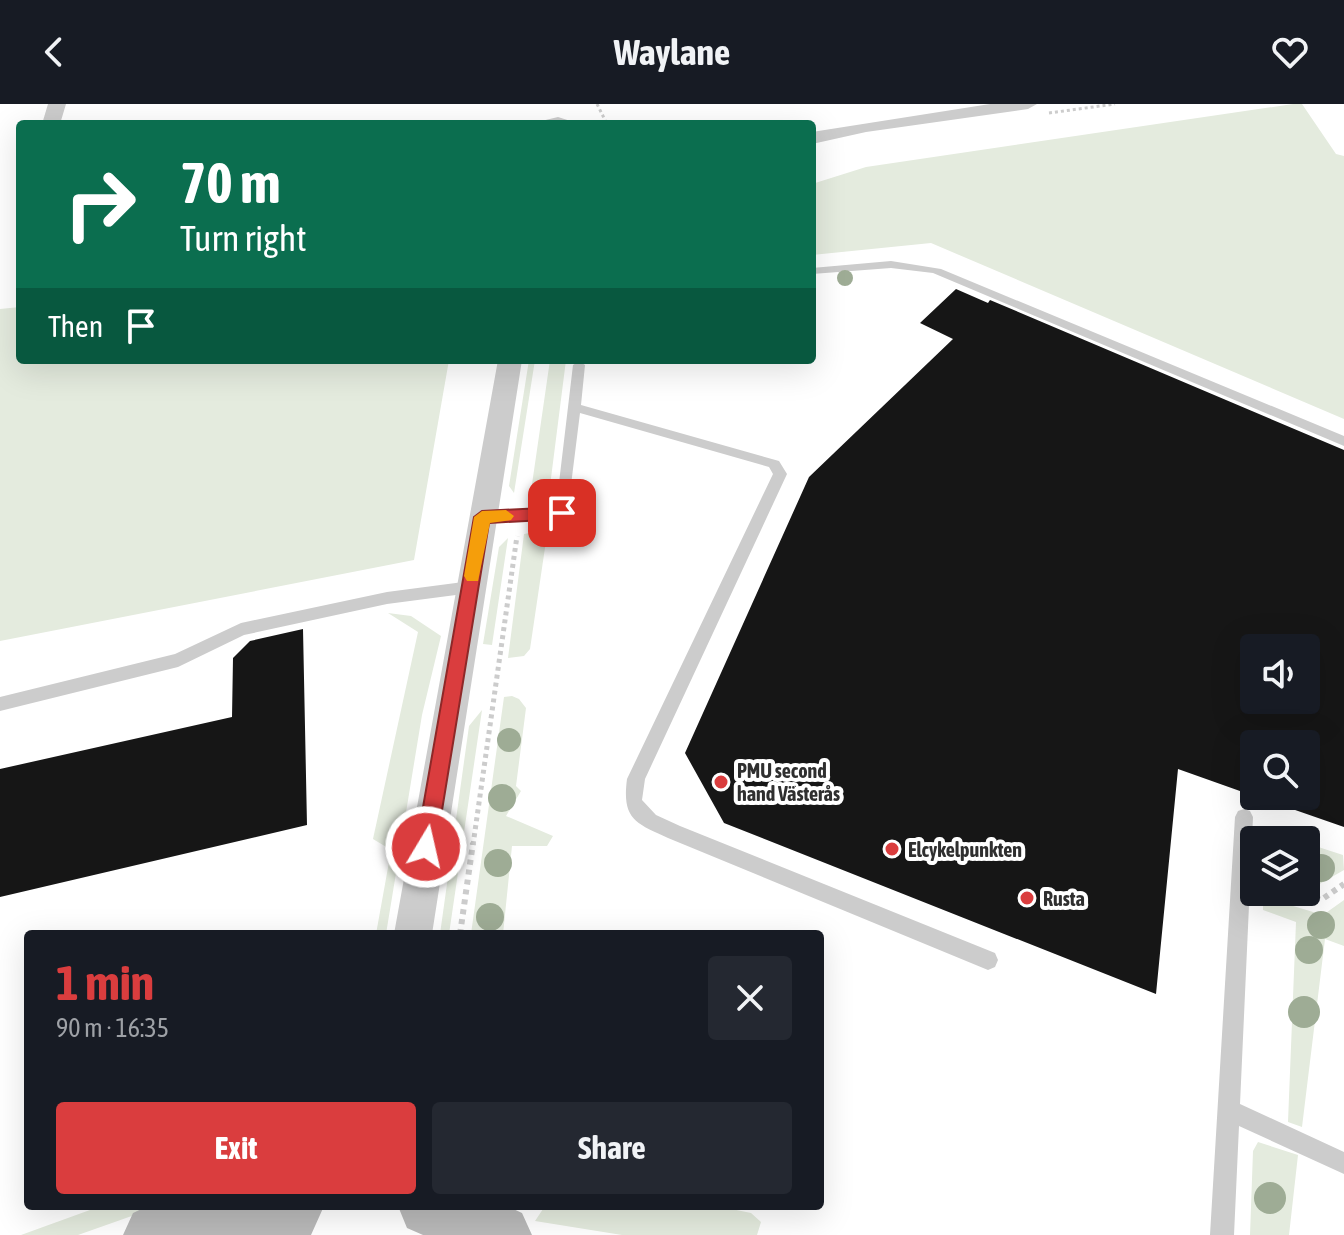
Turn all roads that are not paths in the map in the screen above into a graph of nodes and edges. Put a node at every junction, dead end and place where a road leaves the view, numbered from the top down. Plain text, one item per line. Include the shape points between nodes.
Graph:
1 (1028, 104) edge
2 (816, 137) edge
3 (816, 271) edge
4 (509, 364) edge
5 (579, 365) dead end
6 (574, 407) junction
7 (1344, 441) edge
8 (482, 517) junction
9 (471, 587) junction
10 (0, 704) edge
11 (1244, 817) dead end
12 (414, 930) edge
13 (988, 960) dead end
14 (1229, 1110) junction
15 (1344, 1163) edge
16 (241, 1210) edge
17 (290, 1210) edge
18 (429, 1210) edge
19 (439, 1210) edge
20 (155, 1235) edge
21 (273, 1235) edge
22 (432, 1235) edge
23 (500, 1235) edge
24 (1222, 1235) edge

1 - 2 street
3 - 7 lane via 913,264 937,271
4 - 8 street
5 - 6 lane
6 - 8 lane via 562,513
6 - 13 lane via 774,464 780,474 636,779 633,803 650,821 674,832
8 - 9 street
9 - 10 lane via 387,598 241,629 178,660
9 - 12 street
11 - 14 lane
14 - 15 lane
14 - 24 lane
16 - 20 street
17 - 21 street
18 - 22 street
19 - 23 street

